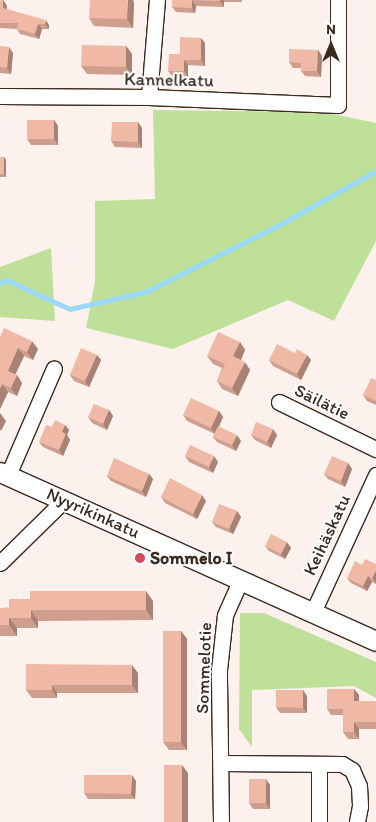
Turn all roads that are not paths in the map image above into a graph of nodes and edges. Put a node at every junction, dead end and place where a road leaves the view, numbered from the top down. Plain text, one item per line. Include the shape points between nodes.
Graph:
1 (156, 0) edge
2 (338, 0) edge
3 (0, 96) edge
4 (149, 97) junction
5 (54, 368) dead end
6 (279, 402) dead end
7 (376, 449) edge
8 (4, 473) edge
9 (376, 475) edge
10 (64, 500) junction
11 (0, 563) edge
12 (241, 579) junction
13 (313, 612) junction
14 (376, 642) edge
15 (222, 763) junction
16 (319, 764) junction
17 (221, 822) edge
18 (319, 822) edge
19 (357, 822) edge

1 - 4 street
2 - 4 street, Kannelkatu via 338,105
3 - 4 street, Kannelkatu
5 - 8 street
6 - 7 street, Säilätie
8 - 10 street, Nyyrikinkatu
9 - 13 street, Keihäskatu
10 - 11 street
10 - 12 street, Nyyrikinkatu
12 - 13 street, Nyyrikinkatu
12 - 15 street, Sommelotie via 225,614 219,670
13 - 14 street, Nyyrikinkatu
15 - 16 street
15 - 17 street, Sommelotie
16 - 18 street
16 - 19 street via 342,764 352,770 359,786

